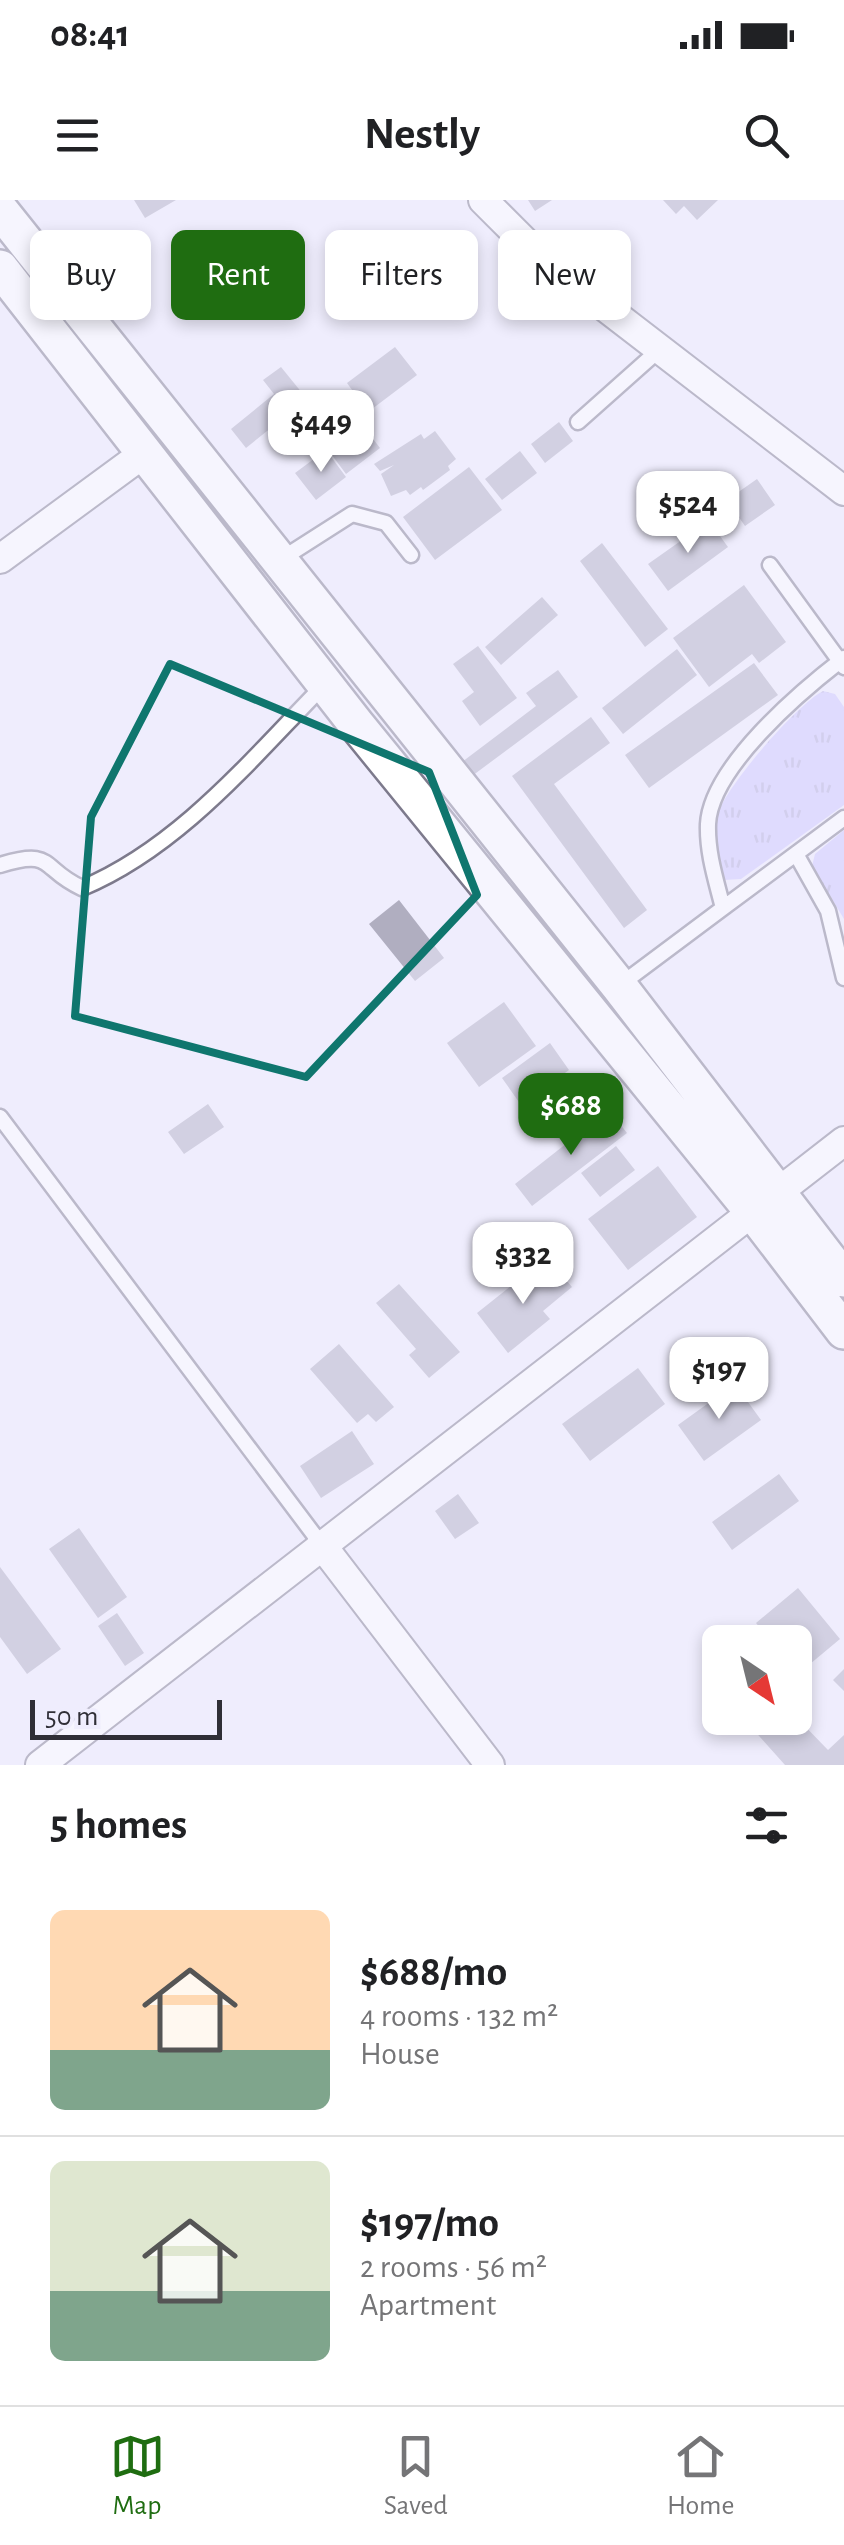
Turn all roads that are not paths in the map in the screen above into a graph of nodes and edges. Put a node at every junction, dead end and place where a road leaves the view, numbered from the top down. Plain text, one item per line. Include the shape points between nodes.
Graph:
1 (484, 200) edge
2 (0, 210) edge
3 (0, 268) edge
4 (660, 349) junction
5 (578, 422) dead end
6 (143, 454) junction
7 (844, 491) edge
8 (411, 556) dead end
9 (0, 559) edge
10 (279, 560) junction
11 (770, 566) dead end
12 (843, 662) edge
13 (325, 684) junction
14 (844, 818) edge
15 (796, 854) junction
16 (0, 865) edge
17 (723, 908) junction
18 (844, 978) edge
19 (619, 986) junction
20 (0, 1117) edge
21 (844, 1141) edge
22 (765, 1202) junction
23 (844, 1279) edge
24 (844, 1331) edge
25 (321, 1544) junction
26 (40, 1765) edge
27 (490, 1765) edge

1 - 4 street via 540,257
2 - 10 street
3 - 6 street
4 - 5 lane
4 - 7 street
6 - 9 street
6 - 13 street
8 - 10 lane via 386,523 352,514
10 - 19 street
11 - 12 lane
12 - 17 lane via 748,746 716,789 708,821 710,861
13 - 16 lane via 203,808 116,874 82,888 32,856
13 - 22 street
14 - 15 lane
15 - 17 lane
15 - 18 lane via 828,911
17 - 19 lane
19 - 22 street
20 - 25 lane
21 - 22 street
22 - 23 street
22 - 24 street
22 - 25 street
25 - 26 street
25 - 27 street

